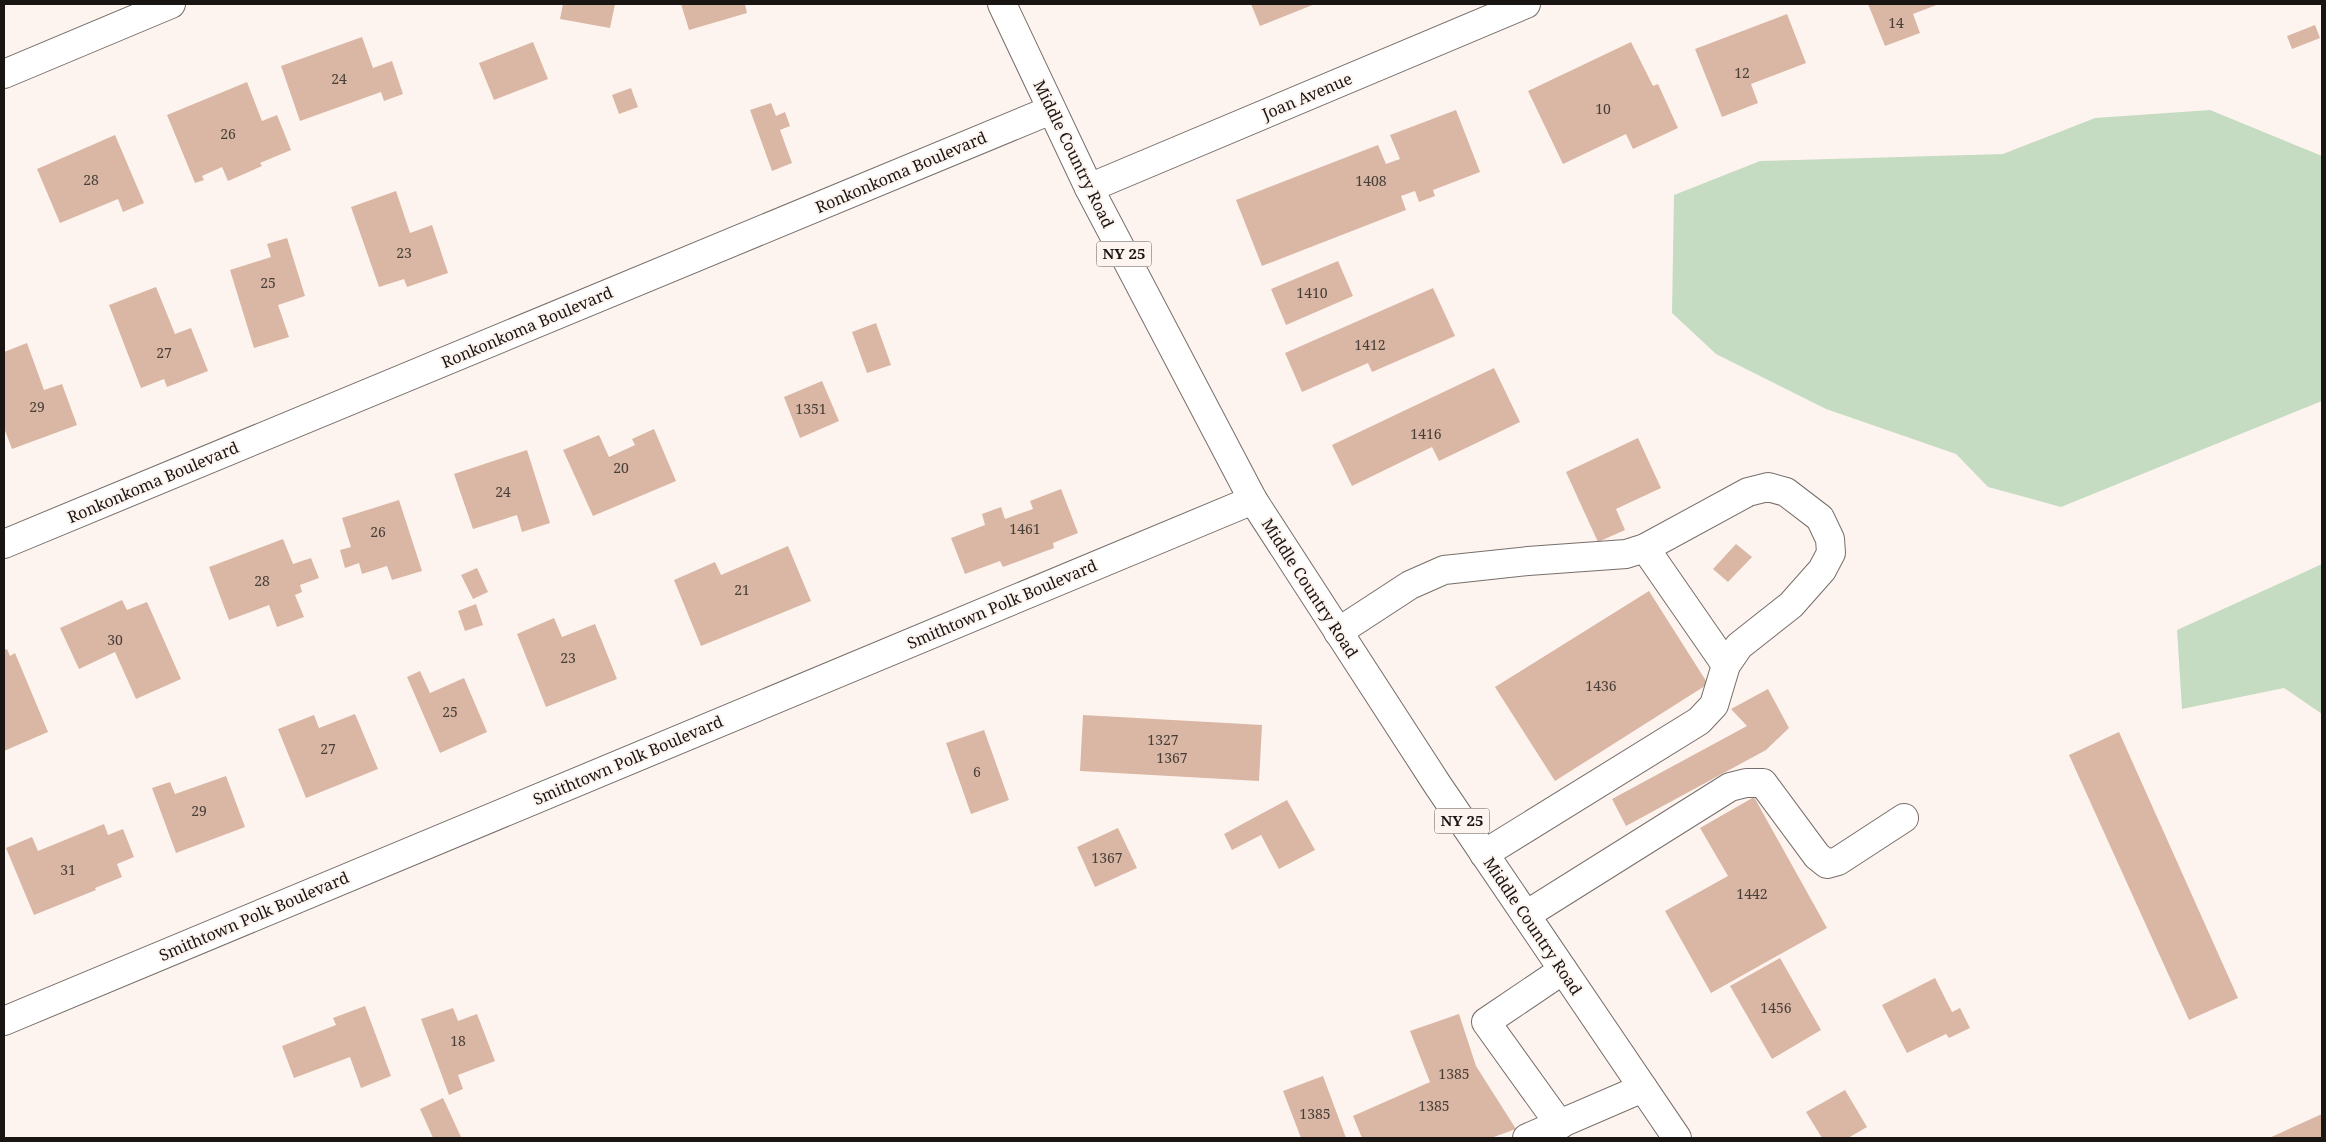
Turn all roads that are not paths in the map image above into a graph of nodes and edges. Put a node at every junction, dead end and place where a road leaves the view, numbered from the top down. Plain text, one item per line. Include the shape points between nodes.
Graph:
1 (171, 4) edge
2 (1002, 4) edge
3 (1526, 4) edge
4 (4, 74) edge
5 (1051, 110) junction
6 (1089, 188) junction
7 (1253, 500) junction
8 (4, 544) edge
9 (1645, 548) junction
10 (1338, 632) junction
11 (1726, 665) junction
12 (1904, 818) dead end
13 (1484, 854) junction
14 (1526, 915) junction
15 (1563, 970) junction
16 (4, 1021) edge
17 (1643, 1088) junction
18 (1560, 1124) junction
19 (1527, 1138) edge
20 (1677, 1138) edge

1 - 4 street
2 - 5 street, Middle Country Road / NY 25
3 - 6 street, Joan Avenue
5 - 6 street, Middle Country Road / NY 25
5 - 8 street, Ronkonkoma Boulevard
6 - 7 street, Middle Country Road / NY 25
7 - 10 street, Middle Country Road / NY 25
7 - 16 street, Smithtown Polk Boulevard
9 - 10 street via 1626,554 1528,560 1444,570 1410,585
9 - 11 street
9 - 11 street via 1748,492 1768,487 1786,492 1820,518 1830,539 1831,553 1822,570 1791,605 1738,646
10 - 13 street, Middle Country Road / NY 25
11 - 13 street via 1714,705 1700,721
12 - 14 street via 1838,861 1827,864 1817,856 1763,783 1730,787
13 - 14 street, Middle Country Road / NY 25
14 - 15 street, Middle Country Road / NY 25
15 - 17 street, Middle Country Road / NY 25
15 - 18 street via 1486,1022
17 - 18 street
17 - 20 street, Middle Country Road / NY 25
18 - 19 street

